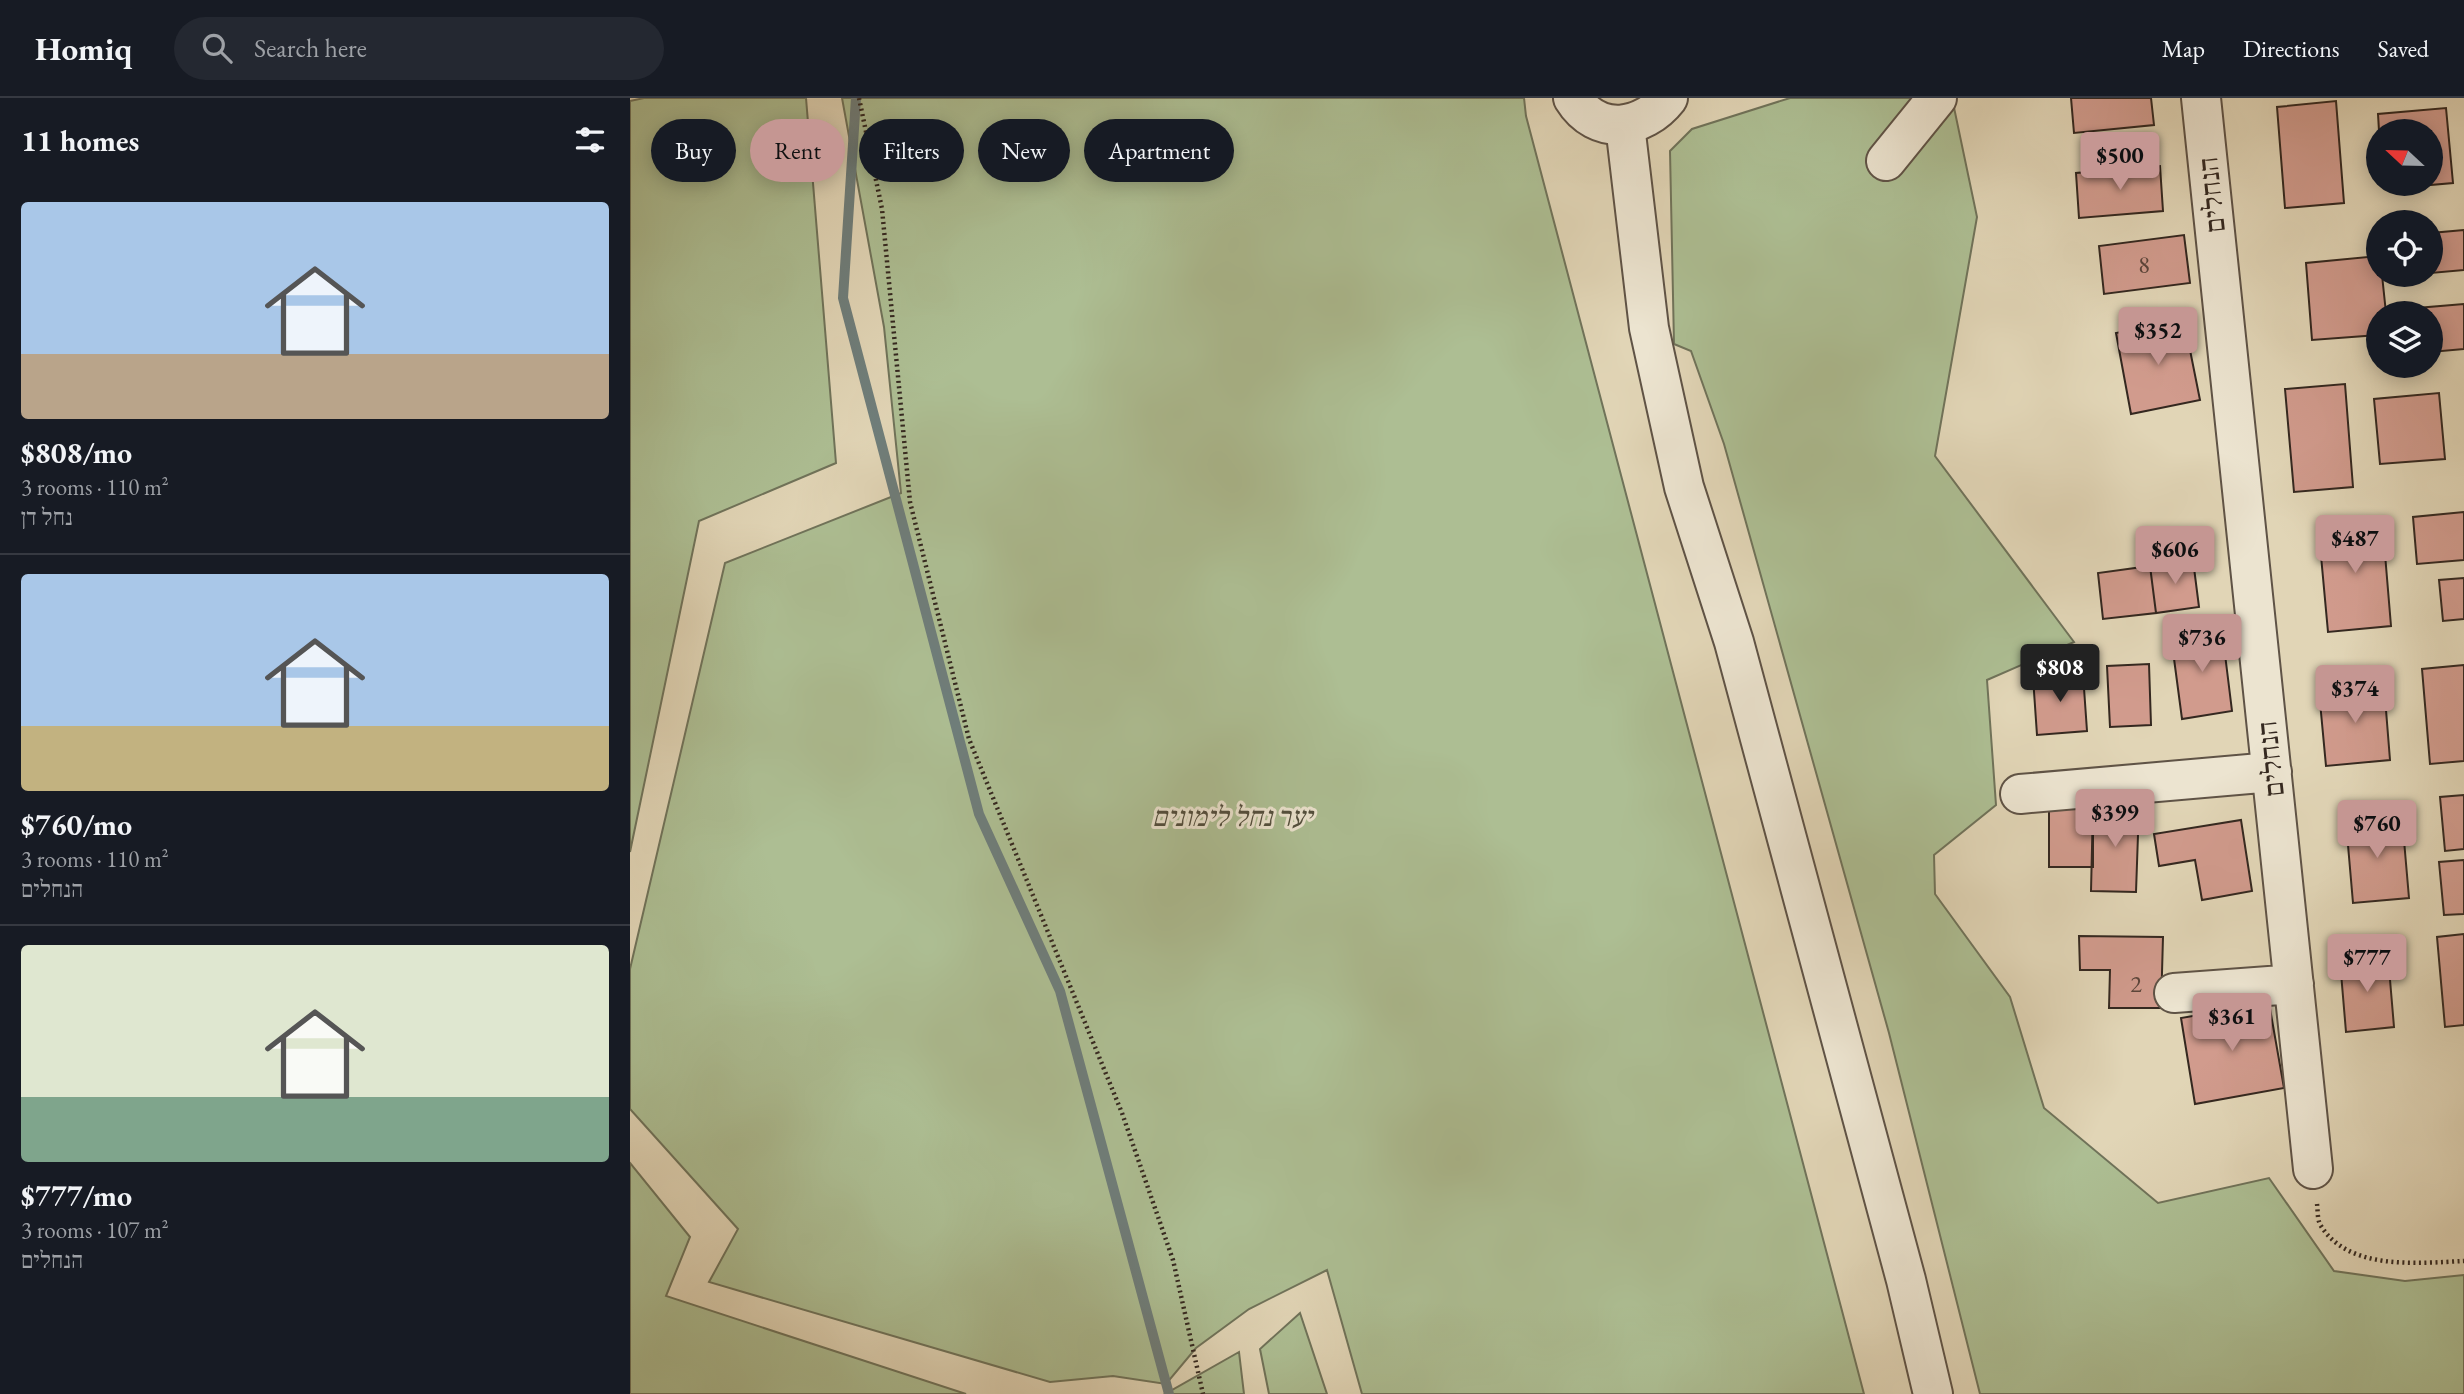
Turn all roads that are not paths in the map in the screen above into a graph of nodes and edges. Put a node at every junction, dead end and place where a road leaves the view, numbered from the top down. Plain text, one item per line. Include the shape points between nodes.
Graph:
1 (1573, 98) edge
2 (1668, 98) edge
3 (1937, 98) edge
4 (2201, 98) edge
5 (1625, 125) junction
6 (1886, 161) dead end
7 (2272, 772) junction
8 (2020, 794) dead end
9 (2294, 984) junction
10 (2175, 993) dead end
11 (2313, 1169) road end
12 (1933, 1394) edge

1 - 5 street via 1598,120
2 - 5 street via 1658,111
3 - 6 street
4 - 7 street, הנחלים
5 - 12 street via 1649,328 1684,487 1737,655
7 - 8 street
7 - 9 street, הנחלים
9 - 10 street
9 - 11 street, הנחלים

